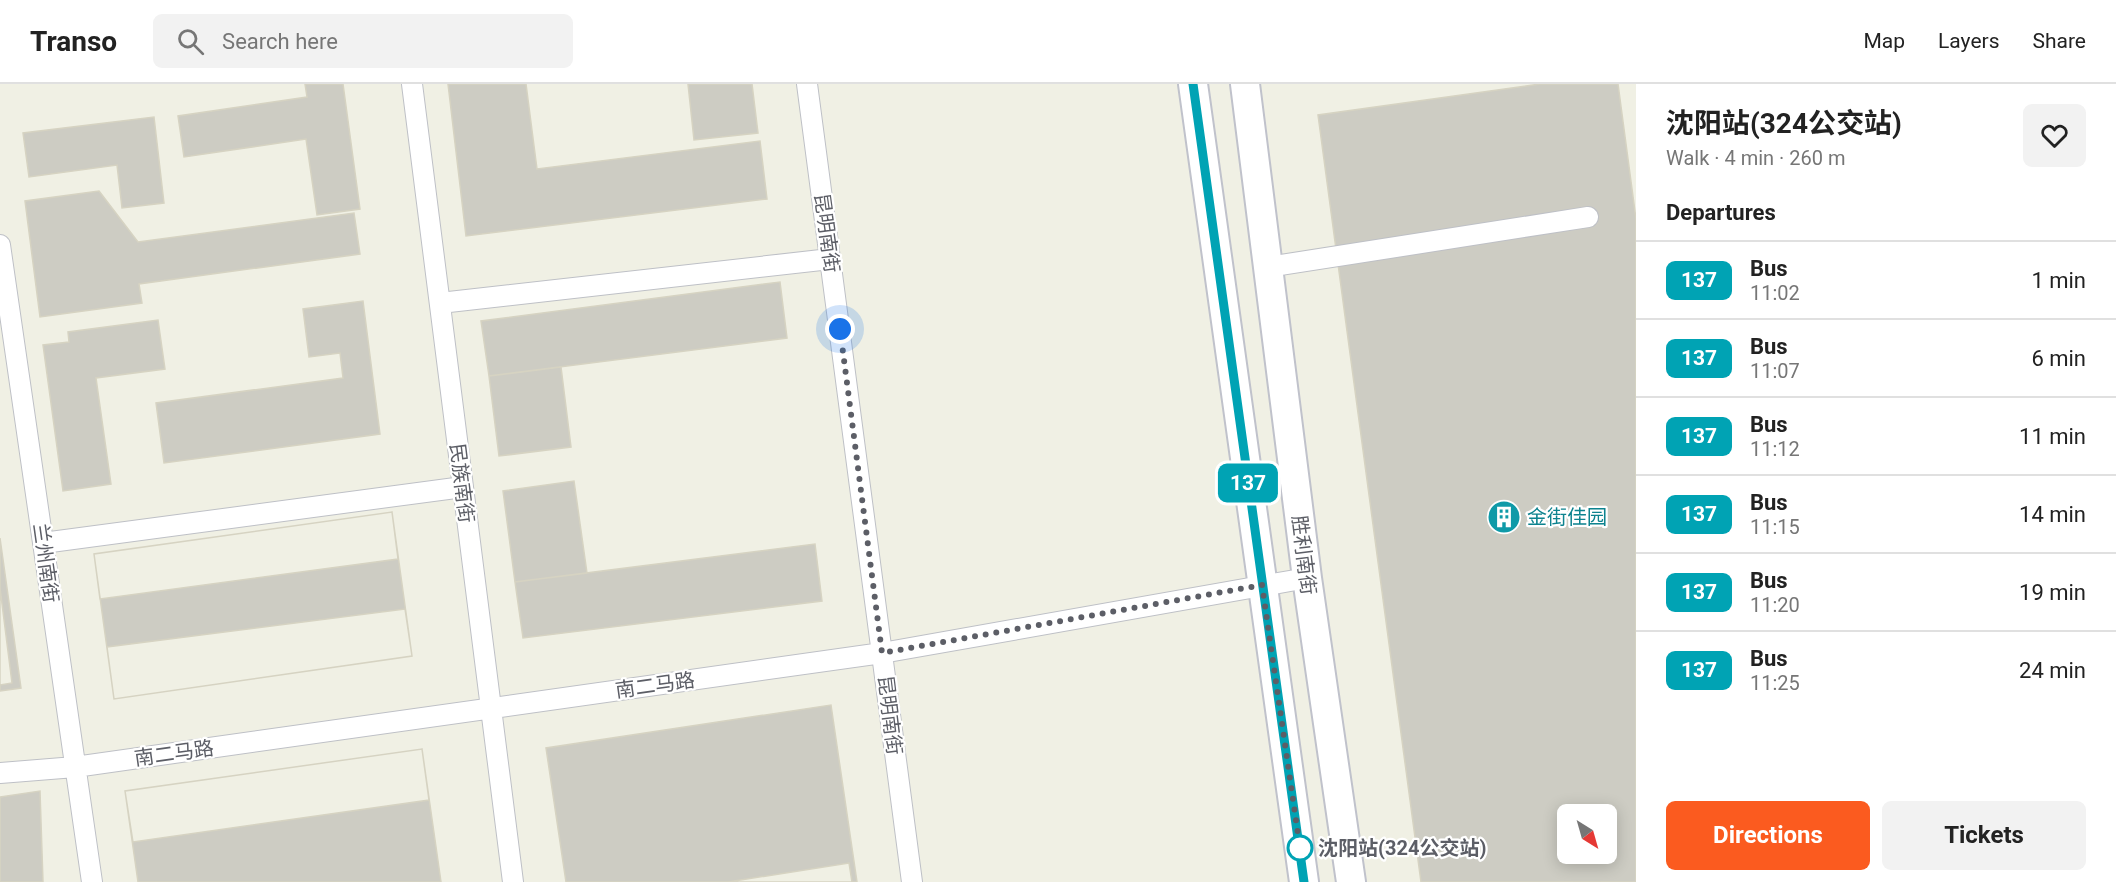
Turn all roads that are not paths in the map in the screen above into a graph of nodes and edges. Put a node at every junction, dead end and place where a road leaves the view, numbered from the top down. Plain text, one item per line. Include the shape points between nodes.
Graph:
1 (412, 84) edge
2 (807, 84) edge
3 (1193, 84) edge
4 (1245, 84) edge
5 (1588, 217) dead end
6 (0, 245) edge
7 (830, 259) junction
8 (1268, 267) junction
9 (440, 303) junction
10 (8, 362) edge
11 (463, 487) junction
12 (43, 543) junction
13 (1307, 578) junction
14 (1262, 585) junction
15 (882, 653) junction
16 (491, 708) junction
17 (75, 767) junction
18 (0, 773) edge
19 (92, 882) edge
20 (513, 882) edge
21 (912, 882) edge
22 (1304, 882) edge
23 (1351, 882) edge

1 - 9 street, 民族南街
2 - 7 street, 昆明南街
3 - 14 main road
4 - 8 main road, 胜利南街
5 - 8 street
6 - 10 street, 兰州南街
7 - 9 street
7 - 15 street, 昆明南街
8 - 13 main road, 胜利南街
9 - 11 street, 民族南街
10 - 12 street, 兰州南街
11 - 12 street
11 - 16 street, 民族南街
12 - 17 street, 兰州南街
13 - 14 street, 南二马路
13 - 23 main road, 胜利南街
14 - 15 street, 南二马路
14 - 22 main road
15 - 16 street, 南二马路
15 - 21 street, 昆明南街
16 - 17 street, 南二马路
16 - 20 street, 民族南街
17 - 18 street, 南二马路
17 - 19 street, 兰州南街

